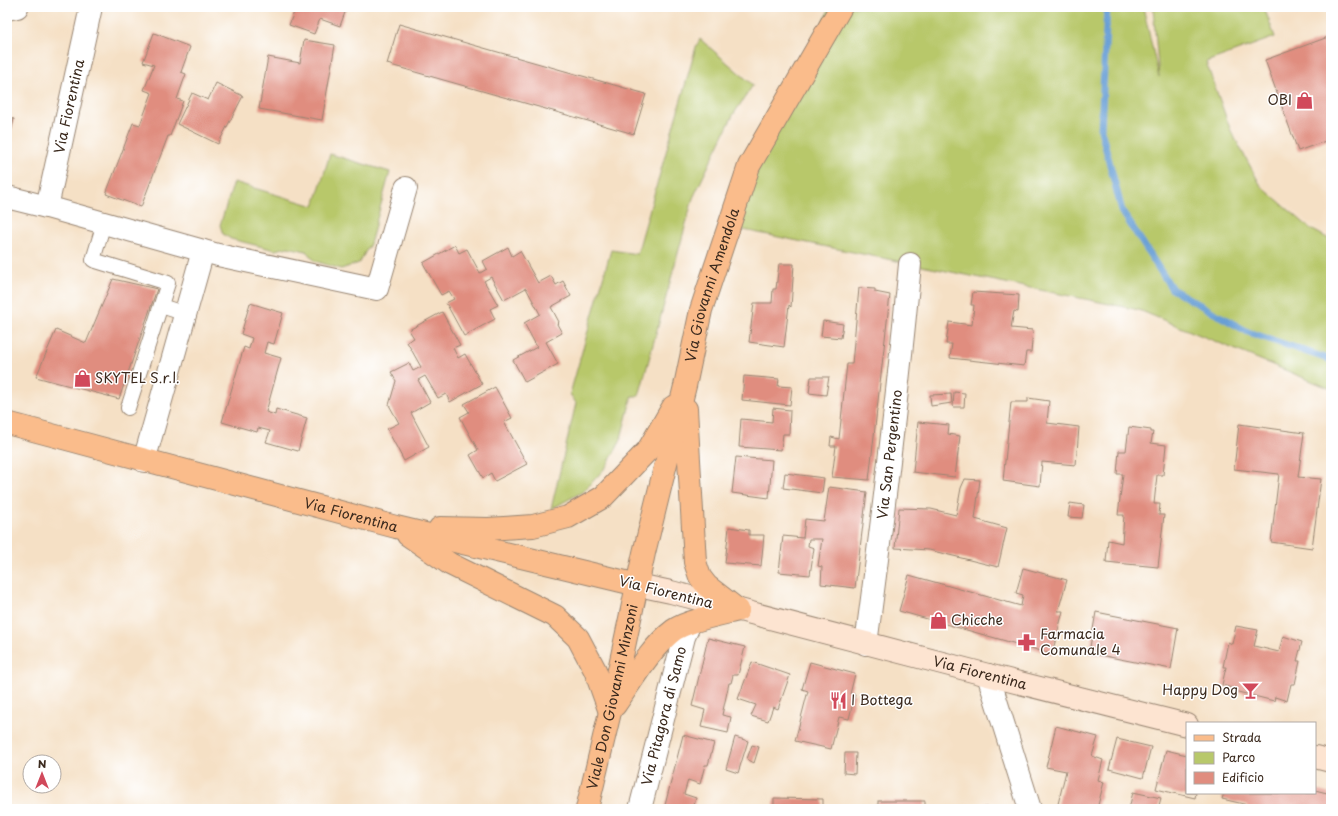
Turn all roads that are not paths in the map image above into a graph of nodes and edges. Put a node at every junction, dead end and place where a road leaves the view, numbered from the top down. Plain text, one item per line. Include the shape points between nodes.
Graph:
1 (17, 7) edge
2 (91, 7) edge
3 (841, 7) edge
4 (7, 9) edge
5 (406, 188) dead end
6 (7, 197) edge
7 (47, 206) junction
8 (104, 222) junction
9 (203, 251) junction
10 (910, 264) dead end
11 (160, 306) junction
12 (186, 314) junction
13 (685, 386) junction
14 (128, 408) dead end
15 (7, 423) edge
16 (144, 461) junction
17 (396, 528) junction
18 (638, 585) junction
19 (738, 610) junction
20 (687, 630) junction
21 (866, 644) junction
22 (988, 675) junction
23 (610, 712) junction
24 (1186, 725) edge
25 (1316, 757) edge
26 (1331, 761) edge
27 (587, 809) edge
28 (640, 809) edge
29 (1030, 809) edge

1 - 4 street
2 - 7 street, Via Fiorentina
3 - 13 main road, Via Giovanni Amendola via 749,166 701,310
5 - 9 street via 377,289
6 - 7 street
7 - 8 street
8 - 9 street
8 - 11 lane via 92,260 168,283
9 - 12 street
10 - 21 street, Via San Pergentino via 886,495
11 - 12 lane
11 - 14 lane
12 - 16 street
13 - 17 main road via 648,450 603,497 568,517 533,526 488,530
13 - 18 main road, Via Giovanni Amendola
13 - 19 main road via 695,562 700,577 707,586
15 - 16 main road, Via Fiorentina
16 - 17 main road, Via Fiorentina
17 - 18 main road, Via Fiorentina
17 - 23 main road via 450,564 555,616 578,638 595,670
18 - 19 main road, Via Fiorentina
18 - 23 main road, Viale Don Giovanni Minzoni
19 - 20 main road
19 - 21 main road, Via Fiorentina
20 - 23 main road via 674,630 654,649
20 - 28 street, Via Pitagora di Samo
21 - 22 main road, Via Fiorentina
22 - 24 main road, Via Fiorentina
22 - 29 street
23 - 27 main road, Viale Don Giovanni Minzoni
25 - 26 main road

